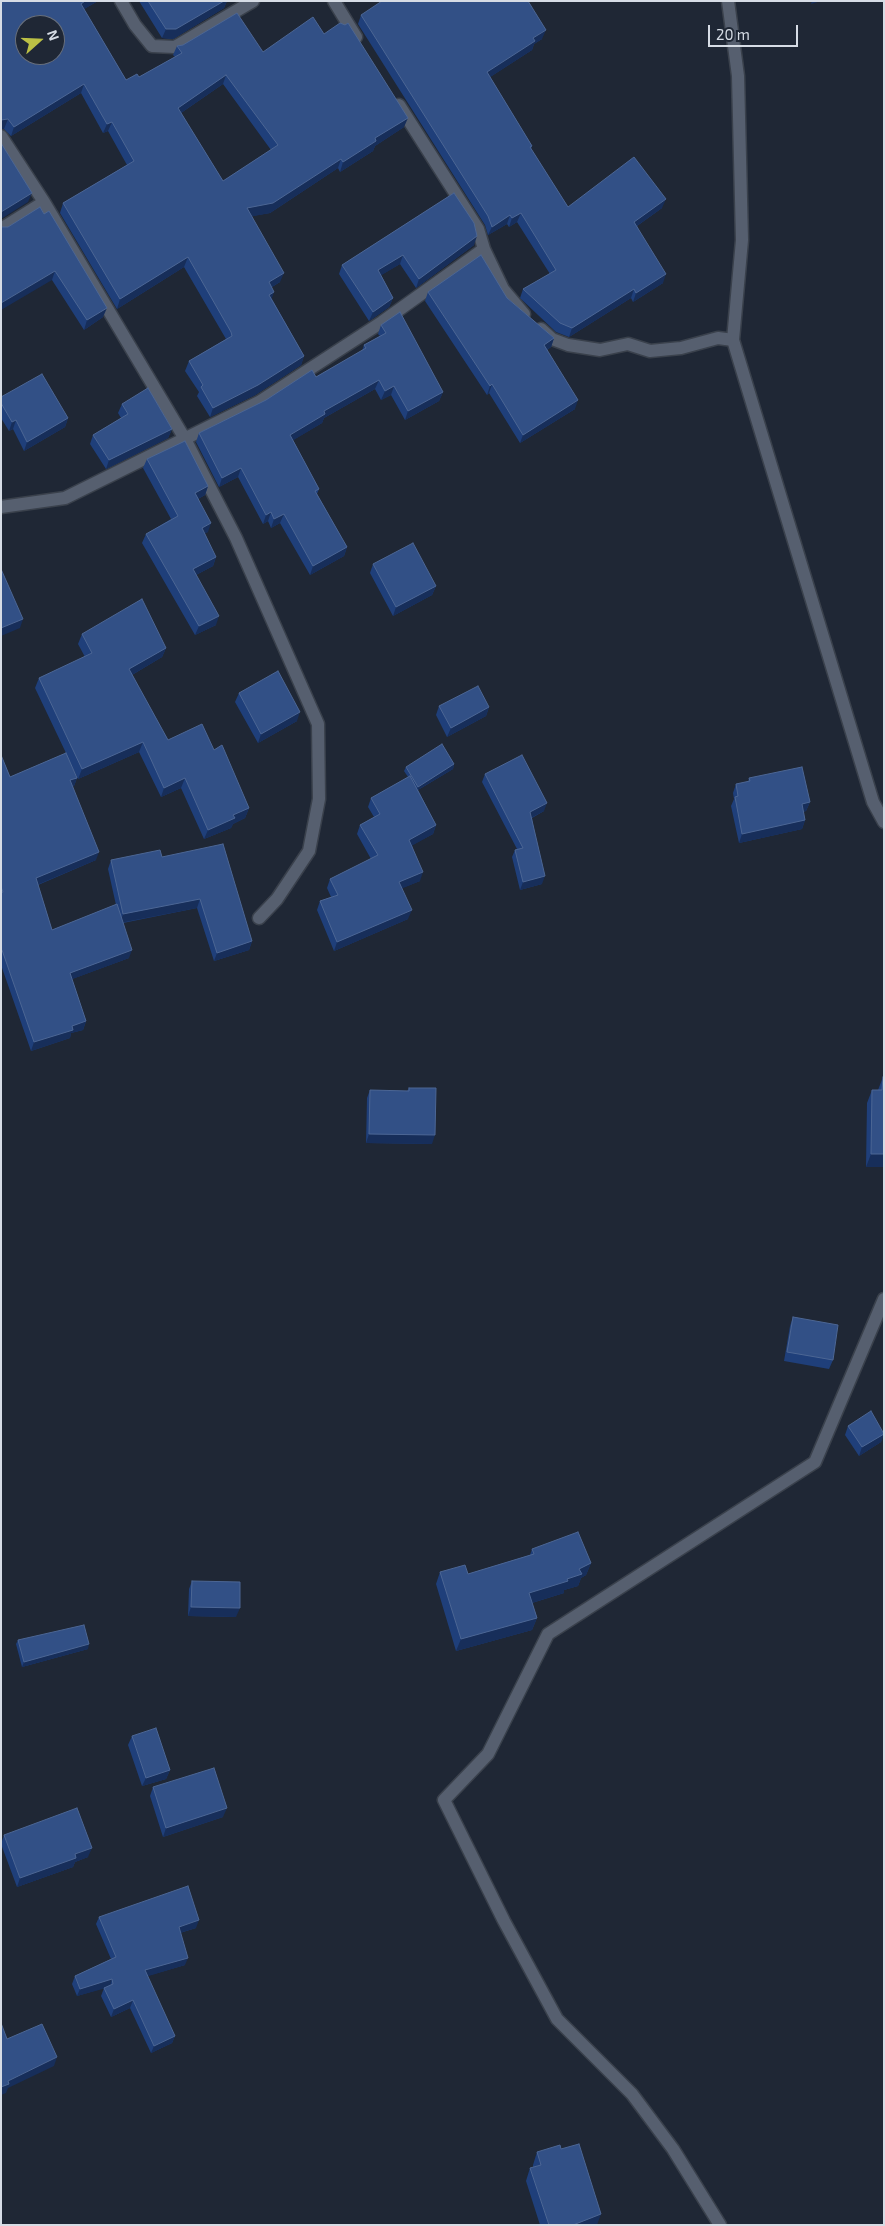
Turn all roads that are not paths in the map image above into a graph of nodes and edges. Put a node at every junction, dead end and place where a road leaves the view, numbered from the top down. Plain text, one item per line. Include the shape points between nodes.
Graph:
1 (121, 1) edge
2 (253, 1) edge
3 (334, 1) edge
4 (728, 1) edge
5 (366, 52) edge
6 (392, 94) edge
7 (1, 136) edge
8 (44, 202) junction
9 (1, 229) edge
10 (484, 249) junction
11 (733, 340) junction
12 (185, 438) junction
13 (1, 507) edge
14 (884, 822) edge
15 (259, 918) dead end
16 (884, 1299) edge
17 (720, 2225) edge

1 - 2 street via 152,46 175,46
3 - 5 street
4 - 11 street via 738,76 742,240
6 - 10 street via 478,229
7 - 8 street
8 - 9 street
8 - 12 street
10 - 11 street via 512,302 552,339 568,345 600,350 628,344 650,351 681,348 718,338
10 - 12 street via 382,322 259,402
11 - 14 street via 873,802
12 - 13 street via 65,498
12 - 15 street via 236,538 318,724 319,800 309,851 277,899
16 - 17 street via 816,1462 548,1634 488,1754 444,1800 557,2019 632,2094 673,2149

